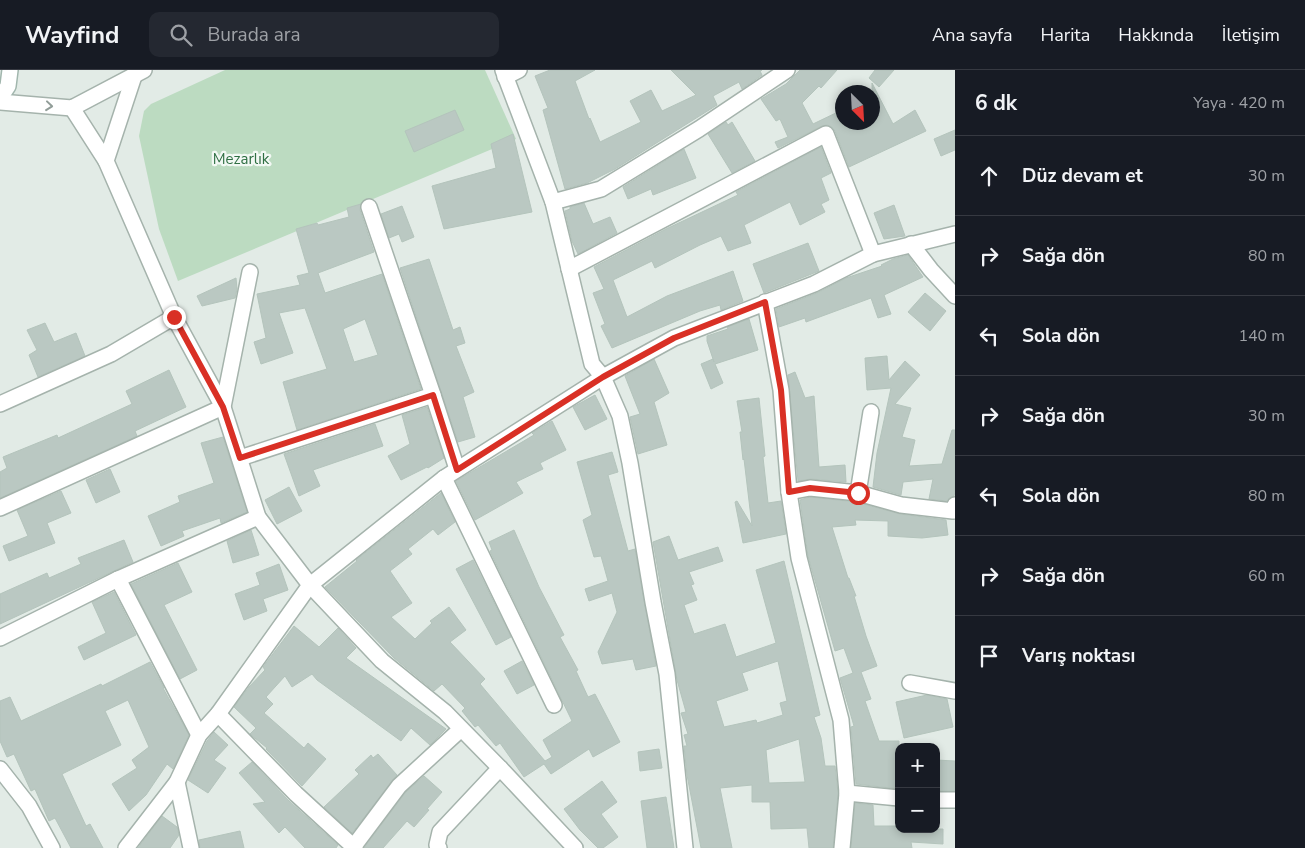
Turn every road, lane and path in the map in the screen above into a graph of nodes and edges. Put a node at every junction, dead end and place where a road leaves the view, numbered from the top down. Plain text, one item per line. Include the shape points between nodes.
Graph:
1 (10, 70) edge
2 (787, 70) edge
3 (509, 72) edge
4 (129, 74) edge
5 (0, 98) edge
6 (0, 102) edge
7 (72, 108) junction
8 (106, 161) junction
9 (553, 202) junction
10 (369, 207) dead end
11 (955, 234) edge
12 (911, 244) junction
13 (873, 254) junction
14 (569, 269) junction
15 (250, 272) dead end
16 (955, 296) edge
17 (765, 302) junction
18 (174, 317) junction
19 (603, 377) junction
20 (433, 395) junction
21 (0, 404) edge
22 (223, 407) junction
23 (871, 412) dead end
24 (240, 458) junction
25 (457, 470) junction
26 (444, 478) junction
27 (789, 492) junction
28 (858, 493) junction
29 (955, 505) edge
30 (0, 508) edge
31 (258, 517) junction
32 (118, 579) junction
33 (310, 586) junction
34 (0, 638) edge
35 (910, 683) dead end
36 (955, 691) edge
37 (554, 705) dead end
38 (218, 714) junction
39 (461, 729) junction
40 (199, 735) junction
41 (500, 768) junction
42 (0, 769) edge
43 (177, 782) junction
44 (847, 794) junction
45 (895, 798) edge
46 (940, 800) edge
47 (955, 800) edge
48 (354, 847) edge
49 (52, 848) edge
50 (126, 848) edge
51 (191, 848) edge
52 (439, 848) edge
53 (575, 848) edge
54 (685, 848) edge
55 (842, 848) edge

1 - 5 street via 8,86
2 - 9 street via 601,189
3 - 9 street
4 - 7 street
4 - 8 street
6 -> 7 street
7 - 8 street
8 - 18 street
9 - 14 street
10 - 20 street
11 - 12 street
12 - 13 street
12 - 16 street
13 - 14 street via 826,134
13 - 17 street via 814,284
14 - 19 street via 592,364
15 - 22 street
17 - 19 street via 674,338
17 - 27 street via 781,390
18 - 21 street via 111,354
18 - 22 street
19 - 25 street
19 - 54 street via 620,416 667,674
20 - 24 street
20 - 25 street
22 - 24 street
22 - 30 street
23 - 28 street
24 - 31 street
25 - 26 street
26 - 33 street
26 - 37 street
27 - 28 street via 810,488
27 - 44 street via 798,558 841,720
28 - 29 street via 901,505 953,511
31 - 32 street
31 - 33 street
32 - 34 street
32 - 40 street
33 - 38 street
33 - 39 street via 382,661
35 - 36 street
38 - 40 street
38 - 48 street via 296,794
39 - 41 street
39 - 48 street via 399,786
40 - 43 street
41 - 52 street via 440,832
41 - 53 street
42 - 49 street via 29,806
43 - 50 street
43 - 51 street
44 - 45 street
44 - 55 street
46 - 47 street

